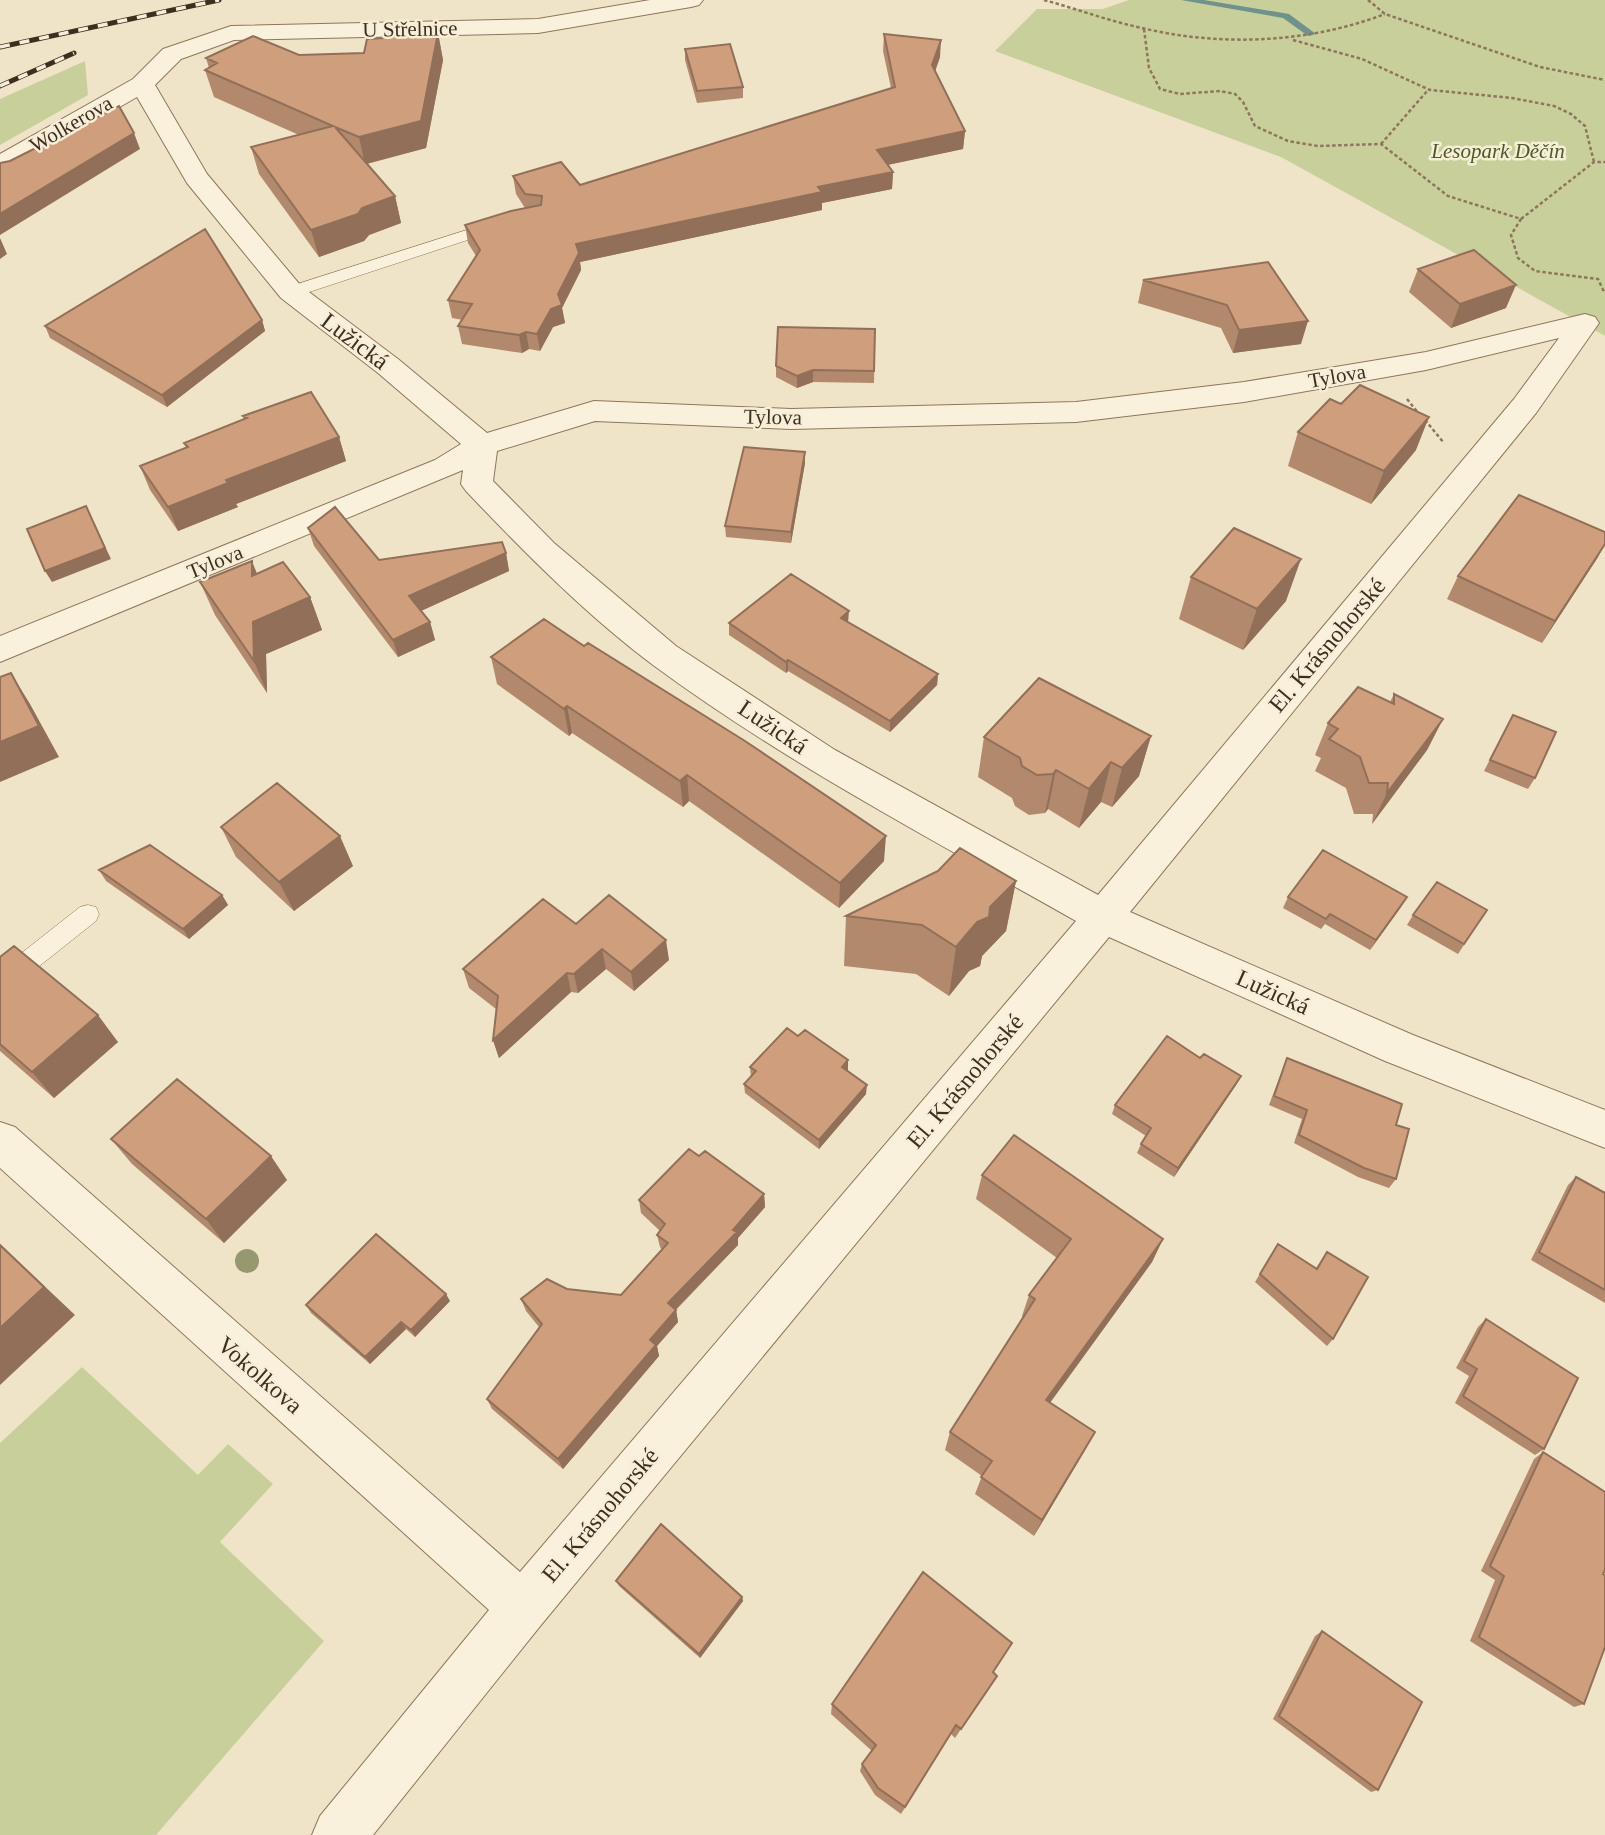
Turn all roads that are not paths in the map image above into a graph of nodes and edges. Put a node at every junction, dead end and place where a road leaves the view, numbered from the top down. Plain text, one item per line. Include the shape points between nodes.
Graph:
1 (691, 0) edge
2 (142, 84) junction
3 (0, 164) edge
4 (513, 220) edge
5 (291, 292) junction
6 (1585, 323) joint
7 (482, 445) junction
8 (0, 650) edge
9 (88, 914) dead end
10 (1103, 917) junction
11 (0, 984) edge
12 (1605, 1129) edge
13 (0, 1141) edge
14 (523, 1607) junction
15 (339, 1835) edge

1 - 2 street, U Střelnice via 538,26 231,33 172,54
2 - 3 street, Wolkerova
2 - 5 street, Lužická via 196,177
4 - 5 lane
5 - 7 street, Lužická
6 - 7 street, Tylova via 1381,369 1076,412 791,419 594,411
6 - 10 street, El. Krásnohorské via 1525,406
7 - 8 street, Tylova via 446,467
7 - 10 street, Lužická via 477,484 543,551 664,655 822,760
9 - 11 lane
10 - 12 street, Lužická via 1399,1048
10 - 14 street, El. Krásnohorské
13 - 14 street, Vokolkova
14 - 15 street, El. Krásnohorské

